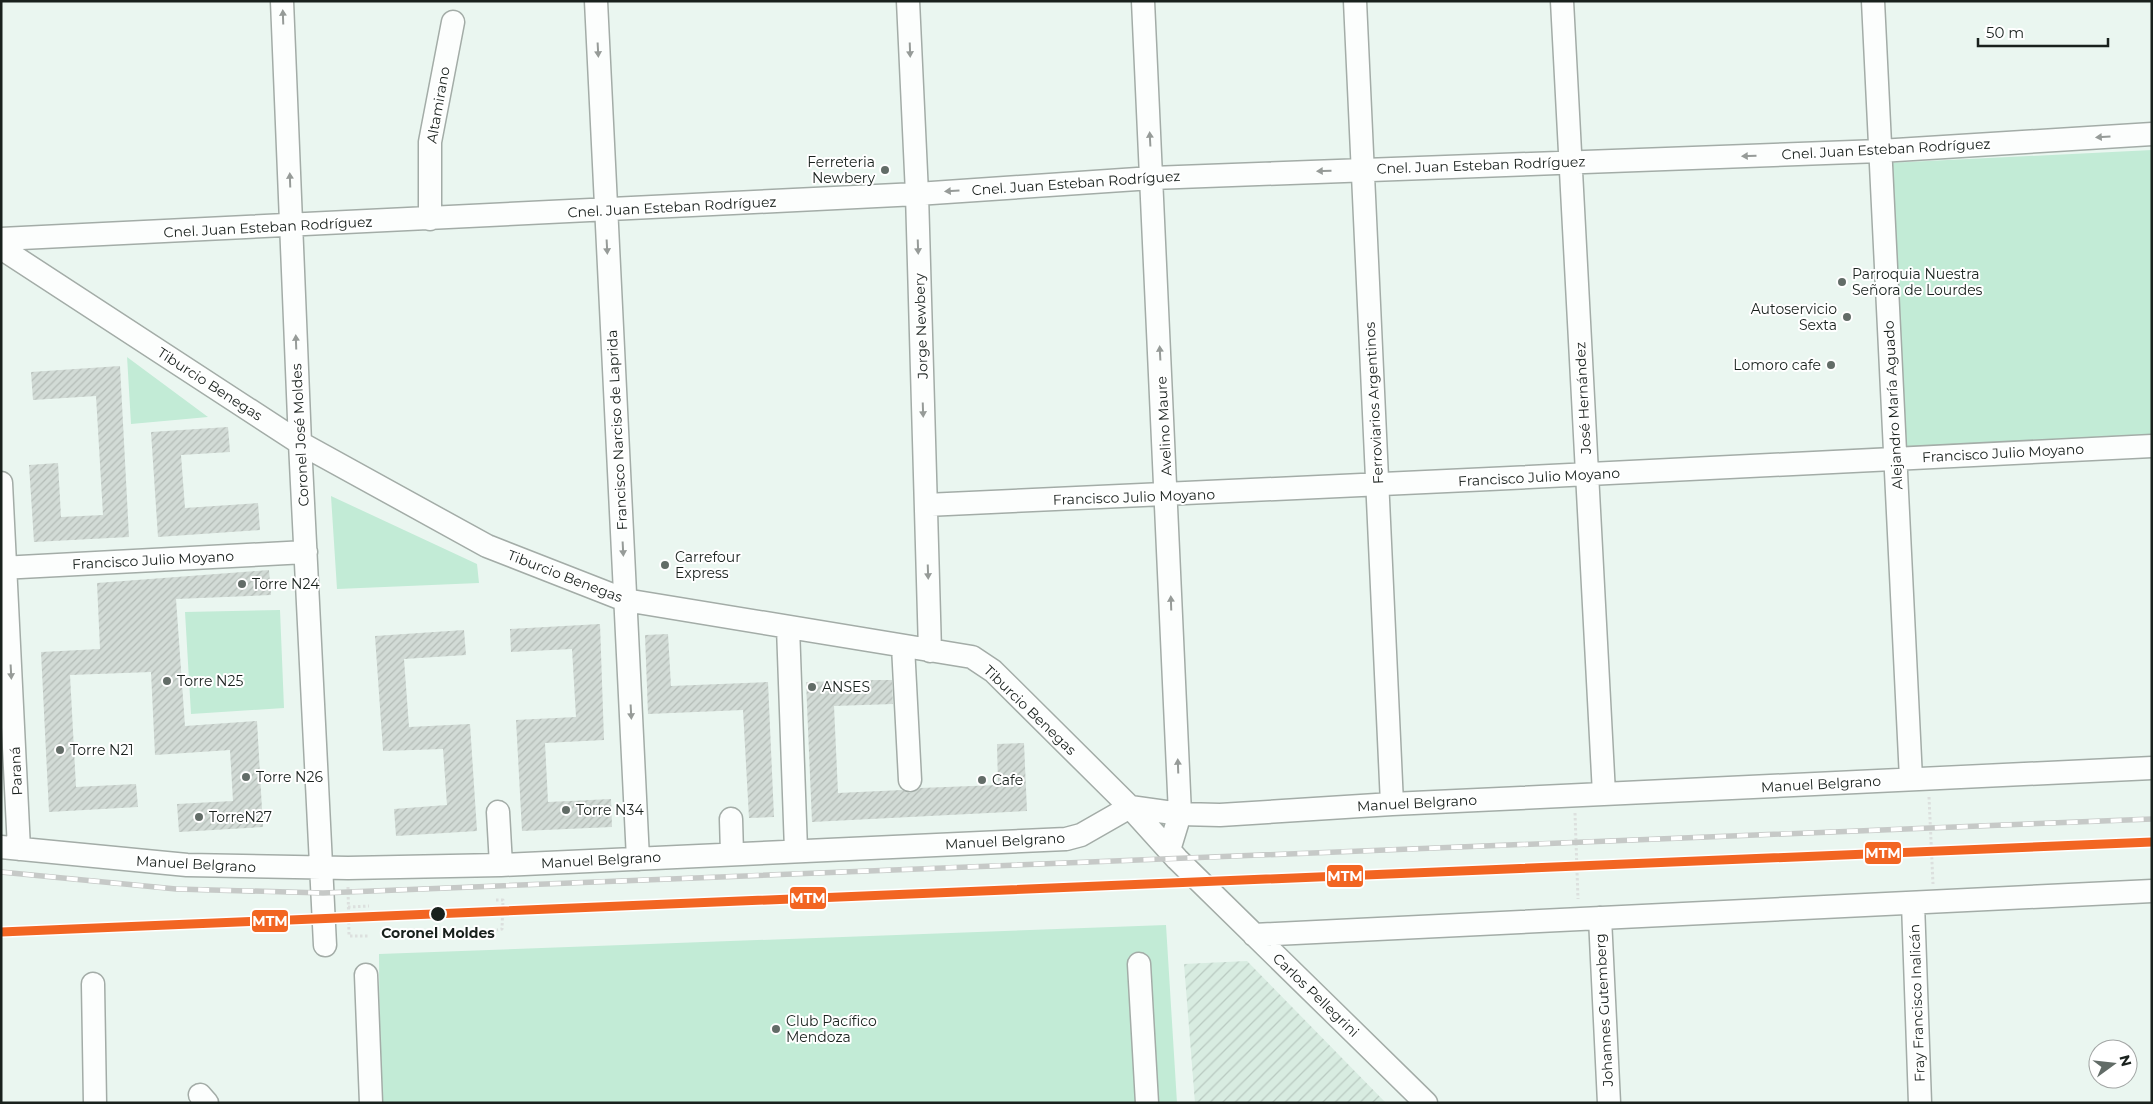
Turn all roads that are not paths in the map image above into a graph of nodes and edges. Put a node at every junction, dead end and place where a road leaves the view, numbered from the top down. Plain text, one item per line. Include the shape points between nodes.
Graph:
1 (282, 1) edge
2 (596, 1) edge
3 (908, 1) edge
4 (1143, 1) edge
5 (1355, 1) edge
6 (1562, 1) edge
7 (1873, 1) edge
8 (453, 22) dead end
9 (2152, 134) edge
10 (1880, 151) junction
11 (1571, 162) junction
12 (1364, 169) junction
13 (1152, 178) junction
14 (917, 194) junction
15 (605, 210) junction
16 (430, 219) junction
17 (291, 226) junction
18 (1, 239) edge
19 (1, 248) edge
20 (300, 443) junction
21 (2152, 446) edge
22 (1895, 459) junction
23 (1587, 474) junction
24 (1, 484) edge
25 (1378, 486) junction
26 (1167, 495) junction
27 (926, 505) junction
28 (306, 552) junction
29 (4, 568) edge
30 (626, 600) junction
31 (788, 627) junction
32 (904, 646) junction
33 (930, 651) junction
34 (2152, 768) edge
35 (1919, 779) junction
36 (910, 780) dead end
37 (1604, 794) junction
38 (1392, 804) junction
39 (1130, 807) junction
40 (498, 812) dead end
41 (1180, 814) junction
42 (731, 819) dead end
43 (10, 848) edge
44 (796, 850) junction
45 (1169, 850) junction
46 (732, 854) junction
47 (638, 859) junction
48 (501, 865) junction
49 (322, 868) junction
50 (1206, 887) joint
51 (2152, 892) edge
52 (1923, 902) junction
53 (1589, 919) junction
54 (1254, 935) junction
55 (325, 945) dead end
56 (1140, 964) dead end
57 (366, 975) dead end
58 (94, 984) dead end
59 (95, 1103) edge
60 (371, 1103) edge
61 (1147, 1103) edge
62 (1426, 1103) edge
63 (1609, 1103) edge
64 (1920, 1103) edge

17 -> 1 street, Coronel José Moldes
2 -> 15 street, Francisco Narciso de Laprida
3 -> 14 street, Jorge Newbery
13 -> 4 street, Avelino Maure
5 - 12 street, Ferroviarios Argentinos
6 - 11 street, José Hernández
7 - 10 street, Alejandro María Aguado
8 - 16 street, Altamirano via 430,142
9 -> 10 street, Cnel. Juan Esteban Rodríguez
10 -> 11 street, Cnel. Juan Esteban Rodríguez
10 - 22 street, Alejandro María Aguado
11 - 12 street, Cnel. Juan Esteban Rodríguez
11 - 23 street, José Hernández
12 -> 13 street, Cnel. Juan Esteban Rodríguez
12 - 25 street, Ferroviarios Argentinos
13 -> 14 street, Cnel. Juan Esteban Rodríguez
26 -> 13 street, Avelino Maure
14 - 15 street, Cnel. Juan Esteban Rodríguez
14 -> 27 street, Jorge Newbery
15 - 16 street, Cnel. Juan Esteban Rodríguez
15 -> 30 street, Francisco Narciso de Laprida
16 - 17 street, Cnel. Juan Esteban Rodríguez
17 - 18 street, Cnel. Juan Esteban Rodríguez
20 -> 17 street, Coronel José Moldes
19 - 20 street, Tiburcio Benegas
20 - 28 street, Coronel José Moldes
20 - 30 street, Tiburcio Benegas via 487,546
21 - 22 street, Francisco Julio Moyano
22 - 23 street, Francisco Julio Moyano
22 - 35 street, Alejandro María Aguado
23 - 25 street, Francisco Julio Moyano
23 - 37 street, José Hernández
24 - 29 street, Paraná
25 - 26 street, Francisco Julio Moyano
25 - 38 street, Ferroviarios Argentinos
26 - 27 street, Francisco Julio Moyano
41 -> 26 street, Avelino Maure
27 -> 33 street, Jorge Newbery
28 - 29 street, Francisco Julio Moyano
28 - 49 street, Coronel José Moldes
29 -> 43 street, Paraná
30 - 31 street, Tiburcio Benegas
30 -> 47 street, Francisco Narciso de Laprida
31 - 32 street, Tiburcio Benegas
31 - 44 street
32 - 33 street, Tiburcio Benegas
32 - 36 street
33 - 39 street, Tiburcio Benegas via 972,657 993,671
34 - 35 street, Manuel Belgrano
35 - 37 street, Manuel Belgrano
37 - 38 street, Manuel Belgrano
38 - 41 street, Manuel Belgrano via 1220,815
39 - 41 street, Manuel Belgrano
39 - 44 street, Manuel Belgrano via 1080,835 1066,839
39 - 45 street, Tiburcio Benegas
40 - 48 street
41 - 45 street, Avelino Maure
42 - 46 street
43 - 49 street, Manuel Belgrano via 187,865
44 - 46 street, Manuel Belgrano
45 - 50 street, Tiburcio Benegas
46 - 47 street, Manuel Belgrano
47 - 48 street, Manuel Belgrano
48 - 49 street, Manuel Belgrano
49 - 55 street, Coronel José Moldes
50 - 54 street, Carlos Pellegrini
51 - 52 street
52 - 53 street
52 - 64 street, Fray Francisco Inalicán
53 - 54 street
53 - 63 street, Johannes Gutemberg
54 - 62 street, Carlos Pellegrini
56 - 61 street
57 - 60 street
58 - 59 street

